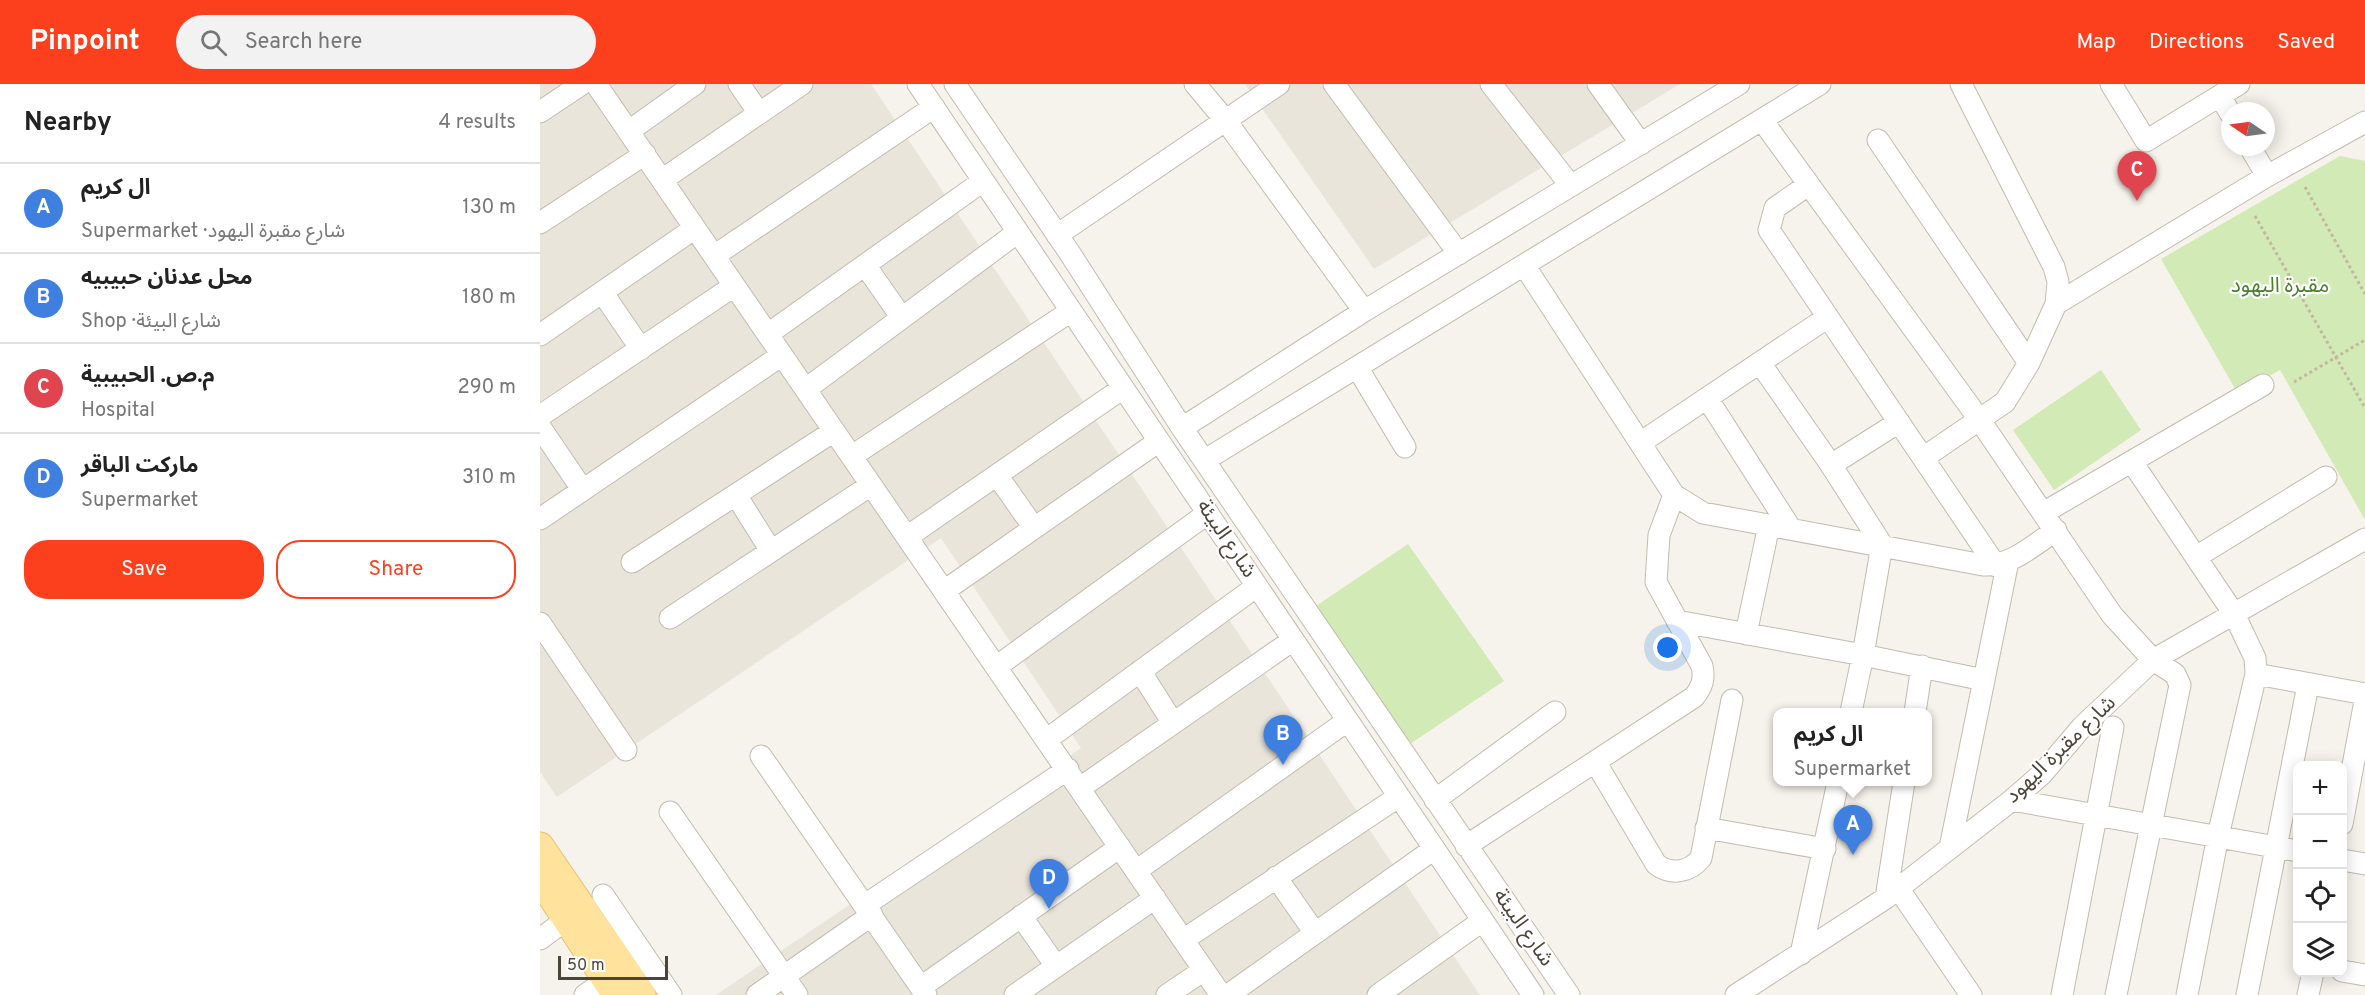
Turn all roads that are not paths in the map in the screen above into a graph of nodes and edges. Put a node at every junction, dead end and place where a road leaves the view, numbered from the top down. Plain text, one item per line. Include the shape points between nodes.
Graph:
1 (582, 84) edge
2 (596, 84) edge
3 (695, 84) edge
4 (739, 84) edge
5 (802, 84) edge
6 (918, 84) edge
7 (955, 84) edge
8 (1195, 84) edge
9 (1279, 84) edge
10 (1334, 84) edge
11 (1491, 84) edge
12 (1598, 84) edge
13 (1738, 84) edge
14 (1820, 84) edge
15 (1960, 84) edge
16 (2111, 84) edge
17 (2238, 84) edge
18 (2226, 102) edge
19 (2221, 106) edge
20 (934, 107) junction
21 (540, 112) edge
22 (759, 113) junction
23 (1761, 120) junction
24 (1226, 121) junction
25 (2365, 122) edge
26 (628, 131) junction
27 (1878, 140) dead end
28 (1641, 144) junction
29 (645, 154) junction
30 (2255, 156) edge
31 (2267, 176) junction
32 (662, 180) junction
33 (983, 181) junction
34 (1809, 185) junction
35 (1571, 186) junction
36 (540, 223) edge
37 (695, 228) junction
38 (1018, 232) junction
39 (1057, 235) junction
40 (1459, 254) junction
41 (714, 256) junction
42 (865, 265) junction
43 (1524, 265) junction
44 (734, 286) junction
45 (602, 292) junction
46 (2056, 304) junction
47 (1071, 311) junction
48 (1364, 311) junction
49 (1828, 317) junction
50 (902, 318) junction
51 (768, 334) junction
52 (540, 335) edge
53 (640, 349) junction
54 (782, 354) junction
55 (1760, 363) junction
56 (2029, 363) junction
57 (1357, 366) junction
58 (2263, 385) dead end
59 (1123, 388) junction
60 (806, 389) junction
61 (1707, 398) junction
62 (540, 416) edge
63 (1979, 419) junction
64 (1899, 422) junction
65 (540, 427) edge
66 (1182, 428) junction
67 (834, 431) junction
68 (1159, 441) junction
69 (1640, 443) junction
70 (1405, 447) dead end
71 (852, 456) junction
72 (1923, 458) junction
73 (1205, 460) junction
74 (2132, 462) junction
75 (1831, 465) junction
76 (998, 475) junction
77 (2326, 477) dead end
78 (871, 485) junction
79 (582, 489) junction
80 (736, 495) junction
81 (1674, 495) junction
82 (1208, 513) junction
83 (2043, 513) junction
84 (540, 519) edge
85 (1769, 525) junction
86 (1034, 528) junction
87 (1791, 529) junction
88 (2056, 531) junction
89 (907, 537) junction
90 (2365, 539) edge
91 (1882, 545) junction
92 (771, 551) junction
93 (2196, 557) junction
94 (632, 562) dead end
95 (2002, 563) junction
96 (1257, 586) junction
97 (944, 591) junction
98 (2234, 614) junction
99 (670, 618) dead end
100 (1677, 621) junction
101 (540, 623) edge
102 (1746, 634) junction
103 (1293, 640) junction
104 (1863, 655) junction
105 (2153, 660) junction
106 (1922, 666) junction
107 (996, 668) junction
108 (1140, 671) junction
109 (2256, 675) junction
110 (1984, 680) junction
111 (2308, 685) junction
112 (2365, 694) edge
113 (1732, 700) dead end
114 (2365, 701) edge
115 (1852, 708) edge
116 (1916, 708) edge
117 (1555, 712) dead end
118 (1347, 721) junction
119 (1173, 723) junction
120 (2113, 727) dead end
121 (1046, 740) junction
122 (626, 750) dead end
123 (761, 756) dead end
124 (1596, 763) junction
125 (1068, 769) junction
126 (1837, 786) edge
127 (1904, 786) edge
128 (1080, 788) junction
129 (1398, 796) junction
130 (1435, 800) junction
131 (2012, 800) junction
132 (670, 812) dead end
133 (2097, 814) junction
134 (2345, 815) edge
135 (2150, 824) junction
136 (1706, 828) junction
137 (2218, 836) junction
138 (540, 846) edge
139 (1466, 846) junction
140 (1120, 847) junction
141 (1434, 849) junction
142 (1825, 849) junction
143 (1950, 849) junction
144 (2288, 849) edge
145 (2347, 861) edge
146 (2365, 864) edge
147 (1136, 871) junction
148 (1276, 877) junction
149 (540, 879) edge
150 (1892, 893) junction
151 (603, 895) dead end
152 (1155, 898) junction
153 (869, 910) junction
154 (1021, 916) junction
155 (567, 919) junction
156 (1482, 921) junction
157 (1518, 923) junction
158 (1315, 933) junction
159 (540, 939) edge
160 (1183, 939) junction
161 (1495, 940) junction
162 (1801, 954) junction
163 (1056, 966) junction
164 (1204, 970) junction
165 (2347, 972) edge
166 (2365, 975) edge
167 (784, 977) junction
168 (2312, 977) edge
169 (603, 990) edge
170 (923, 991) edge
171 (642, 995) edge
172 (671, 995) edge
173 (757, 995) edge
174 (796, 995) edge
175 (1015, 995) edge
176 (1167, 995) edge
177 (1221, 995) edge
178 (1228, 995) edge
179 (1377, 995) edge
180 (1533, 995) edge
181 (1569, 995) edge
182 (1736, 995) edge
183 (1971, 995) edge
184 (2062, 995) edge
185 (2116, 995) edge
186 (2187, 995) edge
187 (2247, 995) edge
188 (2308, 995) edge

1 - 21 street
2 - 26 street
3 - 26 street
4 - 22 street
5 - 22 street
6 - 20 street, شارع البيئة
7 - 39 street, شارع البيئة
8 - 24 street
9 - 24 street
10 - 40 street
11 - 35 street
12 - 28 street
13 - 28 street
14 - 23 street
15 - 46 street via 2054,267 2058,282
16 - 19 street via 2146,141
17 - 18 street
20 - 33 street, شارع البيئة
20 - 41 street
22 - 32 street
23 - 34 street
23 - 43 street
24 - 39 street
24 - 48 street
25 - 31 street
26 - 29 street
27 - 56 street
28 - 35 street
29 - 32 street
29 - 36 street
30 - 31 street
31 - 46 street
32 - 37 street
33 - 38 street, شارع البيئة
33 - 42 street
34 - 49 street via 1775,208 1769,230
34 - 63 street
35 - 40 street
37 - 41 street
37 - 45 street
38 - 47 street, شارع البيئة
38 - 50 street
39 - 66 street, شارع البيئة
40 - 48 street
41 - 44 street
42 - 50 street
42 - 51 street
43 - 57 street
43 - 69 street
44 - 51 street
44 - 53 street
45 - 52 street
45 - 53 street
46 - 56 street
47 - 59 street, شارع البيئة
47 - 71 street
48 - 66 street
49 - 55 street
49 - 64 street
50 - 60 street
51 - 54 street
53 - 62 street
54 - 60 street
54 - 79 street
55 - 61 street
55 - 75 street
56 - 63 street via 2005,402
57 - 70 street
57 - 73 street
58 - 74 street
59 - 68 street, شارع البيئة
59 - 76 street
60 - 67 street
61 - 69 street
61 - 87 street
63 - 72 street
63 - 83 street
64 - 72 street
64 - 75 street
65 - 79 street
66 - 73 street, شارع البيئة
67 - 71 street
67 - 80 street
68 - 82 street, شارع البيئة
68 - 86 street
69 - 81 street
71 - 78 street
72 - 95 street
73 - 130 street, شارع البيئة
74 - 83 street
74 - 93 street
75 - 91 street
76 - 86 street
76 - 89 street
77 - 93 street
78 - 89 street
78 - 92 street
79 - 84 street
80 - 92 street
80 - 94 street
81 - 85 street via 1702,513
81 - 100 street via 1659,535 1656,582
82 - 96 street, شارع البيئة
82 - 107 street
83 - 88 street
85 - 87 street
85 - 102 street
86 - 97 street
87 - 91 street
88 - 95 street
88 - 105 street via 2112,615
89 - 97 street
90 - 98 street, شارع مقبرة اليهود
91 - 95 street
91 - 104 street
92 - 99 street
93 - 98 street
95 - 110 street
96 - 103 street, شارع البيئة
96 - 108 street
97 - 107 street
98 - 105 street, شارع مقبرة اليهود
98 - 109 street via 2255,658
100 - 102 street
100 - 124 street via 1702,666 1700,690
101 - 122 street
102 - 104 street
103 - 118 street, شارع البيئة
103 - 119 street
104 - 106 street
104 - 115 street
105 - 131 street, شارع مقبرة اليهود
105 - 135 street via 2175,674 2180,694
106 - 110 street
106 - 116 street
107 - 121 street
108 - 119 street
108 - 121 street
109 - 111 street
109 - 137 street
110 - 143 street
111 - 112 street
111 - 144 street
113 - 136 street
114 - 134 street
117 - 130 street
118 - 129 street, شارع البيئة
118 - 147 street
119 - 128 street
120 - 133 street
121 - 125 street
123 - 153 street
124 - 136 street via 1656,864 1663,869 1686,871 1694,867 1701,858
124 - 139 street
125 - 128 street
125 - 153 street
126 - 142 street
127 - 150 street
128 - 140 street
129 - 141 street, شارع البيئة
129 - 148 street
130 - 139 street, شارع البيئة
131 - 133 street
131 - 143 street, شارع مقبرة اليهود
132 - 167 street
133 - 135 street
133 - 184 street
135 - 137 street
135 - 185 street
136 - 142 street
137 - 144 street
137 - 186 street
138 - 171 main road
139 - 157 street, شارع البيئة
140 - 147 street
140 - 154 street
141 - 156 street, شارع البيئة
141 - 158 street
142 - 162 street
143 - 150 street, شارع مقبرة اليهود
144 - 187 street
145 - 146 street
147 - 152 street
148 - 158 street
148 - 160 street
149 - 155 main road
150 - 162 street, شارع مقبرة اليهود
150 - 183 street
151 - 172 street
152 - 160 street
152 - 163 street
153 - 167 street
153 - 170 street
154 - 163 street
154 - 170 street
155 - 159 street
155 - 169 main road
156 - 161 street, شارع البيئة
156 - 179 street
157 - 161 street
157 - 181 street, شارع البيئة
158 - 178 street
160 - 164 street
161 - 180 street, شارع البيئة
162 - 182 street, شارع مقبرة اليهود
163 - 175 street
164 - 176 street
164 - 177 street
165 - 166 street
167 - 173 street
167 - 174 street
168 - 188 street

